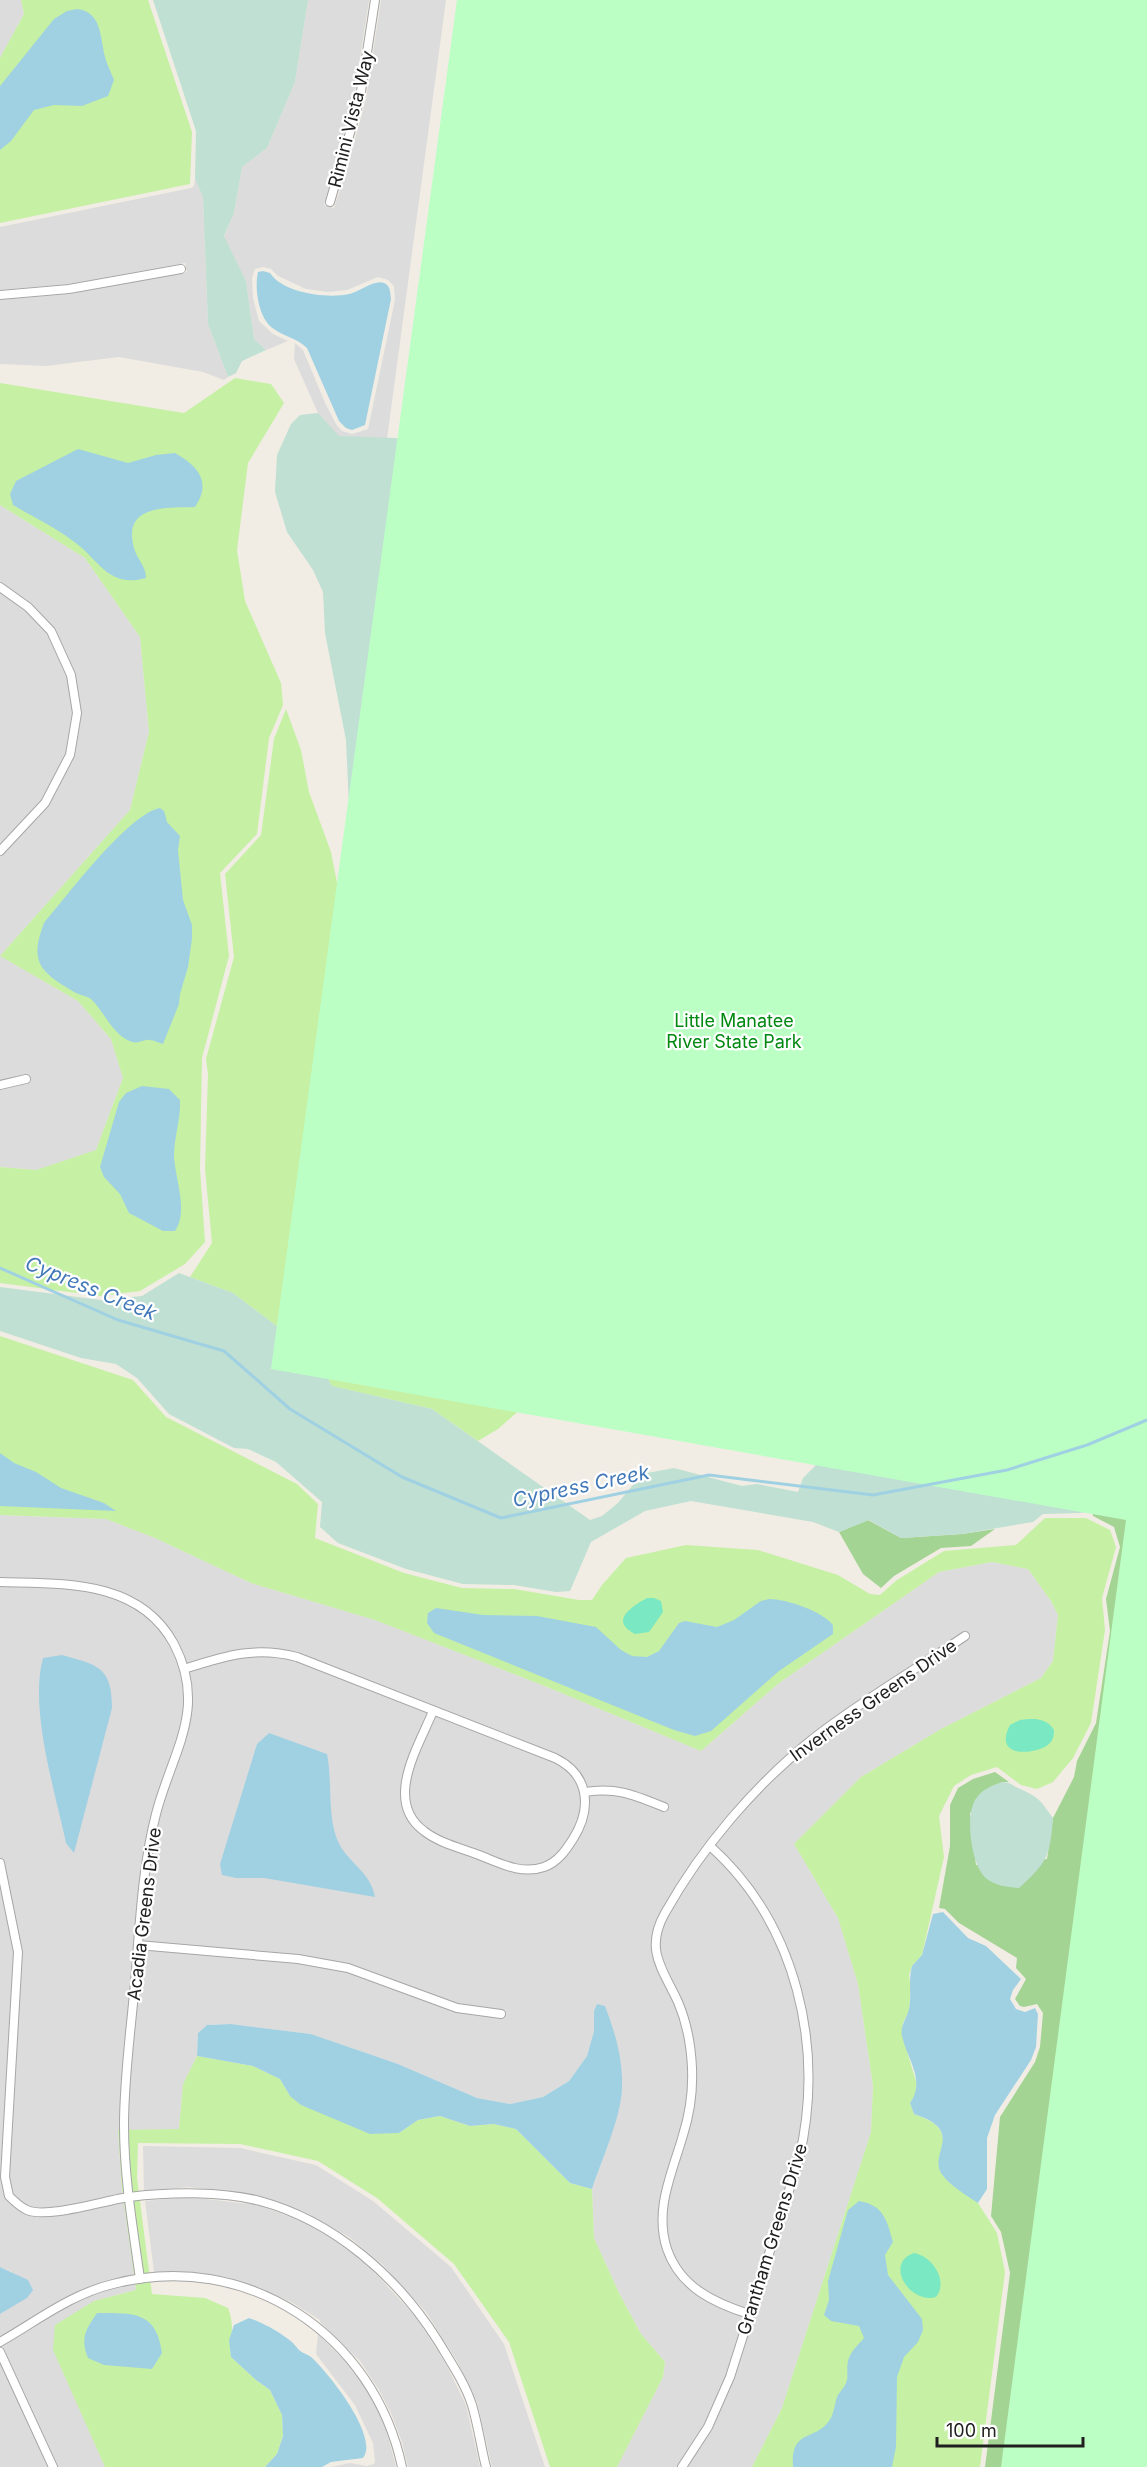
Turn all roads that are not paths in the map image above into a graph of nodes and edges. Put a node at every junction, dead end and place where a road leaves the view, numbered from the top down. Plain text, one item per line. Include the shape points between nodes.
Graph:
1 (375, 0) edge
2 (330, 202) dead end
3 (181, 269) dead end
4 (0, 295) edge
5 (0, 587) edge
6 (0, 851) edge
7 (26, 1079) dead end
8 (0, 1084) edge
9 (0, 1582) edge
10 (965, 1636) dead end
11 (184, 1669) junction
12 (433, 1711) junction
13 (585, 1792) junction
14 (664, 1807) dead end
15 (710, 1846) junction
16 (0, 1863) edge
17 (138, 1945) junction
18 (501, 2014) dead end
19 (129, 2197) junction
20 (140, 2278) junction
21 (749, 2314) junction
22 (0, 2342) edge
23 (0, 2352) edge
24 (53, 2467) edge
25 (402, 2467) edge
26 (486, 2467) edge
27 (682, 2467) edge

1 - 2 street, Rimini Vista Way via 360,98
3 - 4 street via 69,289
5 - 6 street via 28,607 51,631 71,675 77,713 70,755 45,803
7 - 8 street
9 - 11 street, Acadia Greens Drive via 87,1586 127,1599 165,1631
10 - 15 street, Inverness Greens Drive via 806,1745 768,1778
11 - 12 street via 235,1654 274,1652 297,1657
11 - 17 street, Acadia Greens Drive via 188,1718 155,1817
12 - 13 street via 560,1761 574,1773
12 - 13 street via 404,1789 409,1813 428,1834 520,1870 542,1868 561,1855 579,1829 586,1808
13 - 14 street via 624,1791
15 - 21 street, Grantham Greens Drive via 753,1895 782,1947 797,1986 808,2050 809,2092 802,2144
15 - 21 street, Inverness Greens Drive via 666,1912 656,1936 657,1958 687,2030 692,2070 689,2112 664,2198 662,2220 668,2251 684,2278 716,2303
16 - 19 street via 18,1952 5,2177 9,2196 28,2211 50,2212
17 - 18 street via 298,1959 348,1968 457,2008
17 - 19 street, Acadia Greens Drive via 124,2123
19 - 20 street, Acadia Greens Drive
19 - 26 street via 189,2192 259,2200 303,2216 346,2241 422,2315 471,2404
20 - 22 street via 86,2293
20 - 25 street via 191,2277 226,2282 267,2296 309,2320 347,2354 375,2392
21 - 27 street, Grantham Greens Drive via 712,2417
23 - 24 street

